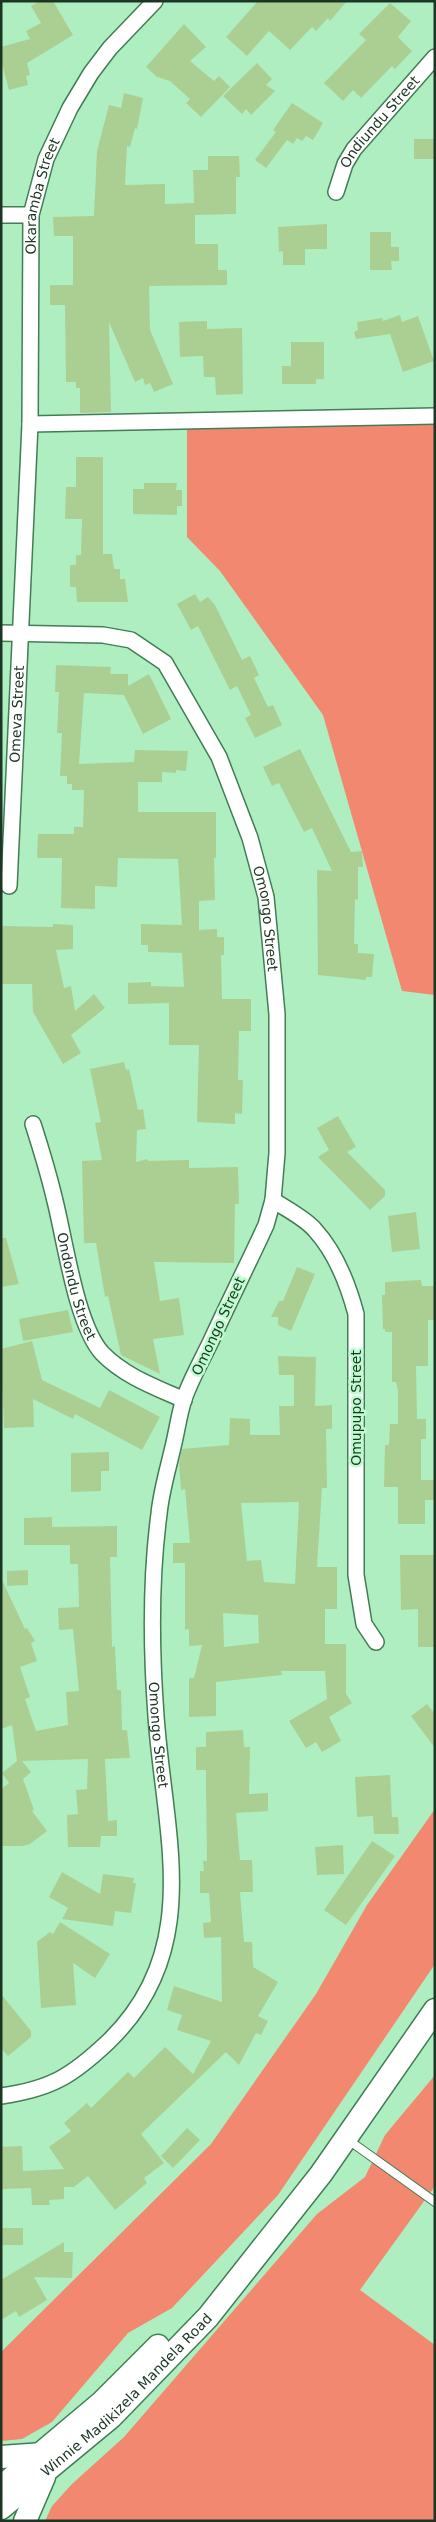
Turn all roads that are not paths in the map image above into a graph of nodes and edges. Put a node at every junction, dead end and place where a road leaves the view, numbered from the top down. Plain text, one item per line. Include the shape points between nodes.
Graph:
1 (155, 1) edge
2 (435, 57) edge
3 (336, 192) dead end
4 (1, 215) edge
5 (32, 215) junction
6 (435, 416) edge
7 (30, 424) junction
8 (1, 633) edge
9 (20, 633) junction
10 (9, 886) dead end
11 (33, 1124) dead end
12 (273, 1200) junction
13 (184, 1400) junction
14 (376, 1642) dead end
15 (435, 2010) edge
16 (1, 2096) edge
17 (345, 2138) junction
18 (435, 2202) edge
19 (1, 2457) edge
20 (45, 2463) junction
21 (1, 2487) edge
22 (1, 2508) edge
23 (25, 2521) edge

1 - 5 street, Okaramba Street via 110,48 70,108 46,159
2 - 3 street, Ondiundu Street via 354,149 345,164
4 - 5 street
5 - 7 street, Okaramba Street
6 - 7 street
7 - 9 street, Okaramba Street
8 - 9 street, Omongo Street
9 - 10 street, Omeva Street
9 - 12 street, Omongo Street via 103,635 131,640 165,663 219,757 250,838 266,897 277,1014 277,1153
11 - 13 street, Ondondu Street via 90,1334 101,1352 124,1372
12 - 13 street, Omongo Street via 266,1225
12 - 14 street, Omupupo Street via 314,1229 338,1264 356,1314 356,1575 364,1624
13 - 16 street, Omongo Street via 159,1510 152,1586 156,1717 172,1888 172,1910 163,1952 137,2010 94,2055 67,2077 42,2088
15 - 17 main road, Winnie Madikizela Mandela Road
17 - 18 lane
17 - 20 main road, Winnie Madikizela Mandela Road via 287,2218 240,2274 197,2308
19 - 20 main road
20 - 21 main road, Winnie Madikizela Mandela Road
20 - 22 main road, Winnie Madikizela Mandela Road
20 - 23 main road

